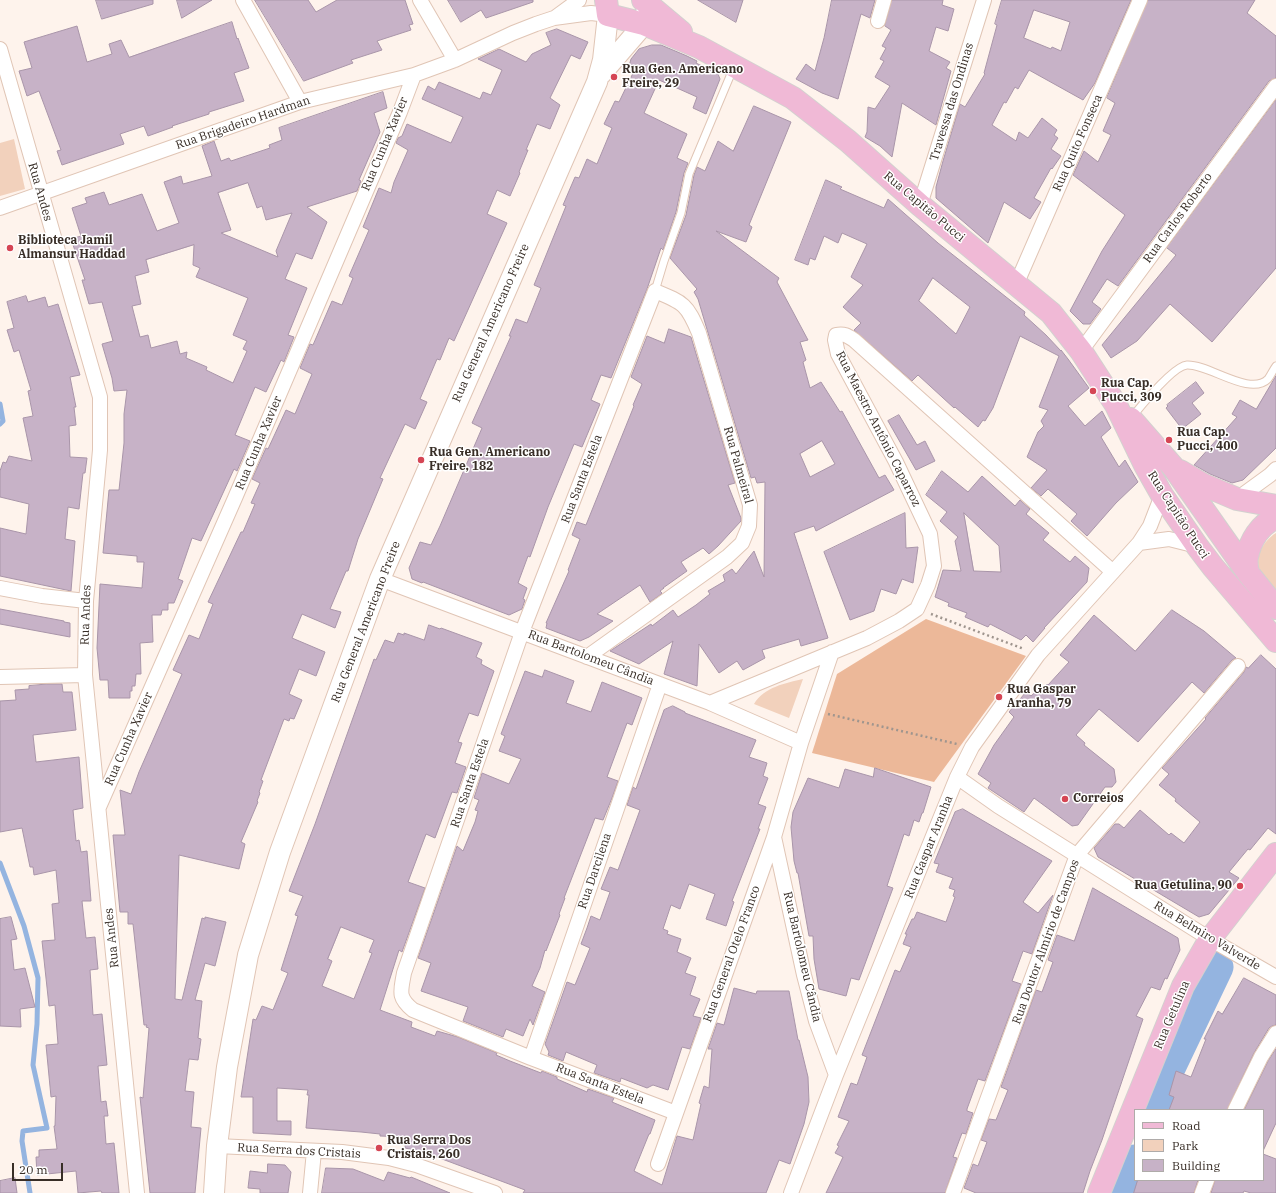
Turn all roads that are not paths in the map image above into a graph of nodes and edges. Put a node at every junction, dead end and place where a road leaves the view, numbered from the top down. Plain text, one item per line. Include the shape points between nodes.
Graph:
1 (243, 0) edge
2 (420, 0) edge
3 (579, 0) edge
4 (884, 0) edge
5 (984, 0) edge
6 (1140, 0) edge
7 (607, 7) edge
8 (645, 9) edge
9 (554, 18) junction
10 (878, 21) dead end
11 (0, 49) edge
12 (455, 60) junction
13 (734, 66) junction
14 (414, 75) junction
15 (599, 76) junction
16 (1276, 86) edge
17 (300, 102) junction
18 (40, 193) junction
19 (920, 205) junction
20 (0, 208) edge
21 (1016, 285) junction
22 (655, 291) junction
23 (1081, 350) junction
24 (1276, 366) edge
25 (1123, 412) junction
26 (1174, 468) junction
27 (1276, 469) edge
28 (1162, 494) junction
29 (1237, 499) junction
30 (1276, 506) edge
31 (1276, 518) edge
32 (1139, 543) junction
33 (1197, 546) junction
34 (1113, 572) junction
35 (1248, 573) junction
36 (380, 579) junction
37 (0, 588) edge
38 (86, 601) junction
39 (1267, 608) edge
40 (522, 632) junction
41 (1276, 641) edge
42 (832, 652) junction
43 (587, 657) junction
44 (1238, 666) dead end
45 (85, 675) junction
46 (0, 677) edge
47 (660, 684) junction
48 (710, 703) junction
49 (801, 743) junction
50 (957, 777) junction
51 (99, 808) junction
52 (774, 837) junction
53 (1276, 854) edge
54 (1077, 855) junction
55 (1210, 939) junction
56 (1276, 977) edge
57 (1276, 1033) edge
58 (531, 1058) junction
59 (836, 1076) junction
60 (1236, 1109) edge
61 (676, 1112) junction
62 (217, 1146) junction
63 (314, 1151) junction
64 (658, 1164) dead end
65 (1207, 1181) edge
66 (137, 1193) edge
67 (214, 1193) edge
68 (310, 1193) edge
69 (495, 1193) edge
70 (791, 1193) edge
71 (953, 1193) edge
72 (1099, 1193) edge
73 (1202, 1193) edge

1 - 17 street
2 - 12 street
3 - 9 street, Rua Brigadeiro Hardman
4 - 10 street
5 - 19 street, Travessa das Ondinas
6 - 21 street, Rua Quito Fonseca
7 - 8 main road, Rua Capitão Pucci
7 - 9 street, Rua Brigadeiro Hardman via 591,13
7 - 15 main road, Rua General Americano Freire
8 - 13 main road, Rua Capitão Pucci via 699,47
8 - 15 main road, Rua General Americano Freire via 616,55
9 - 12 street, Rua Brigadeiro Hardman via 513,33
11 - 18 street, Rua Andes
12 - 14 street, Rua Brigadeiro Hardman
13 - 19 main road, Rua Capitão Pucci via 794,98
13 - 22 lane via 689,174 681,213
14 - 17 street, Rua Brigadeiro Hardman
14 - 51 street, Rua Cunha Xavier via 235,498
15 - 36 main road, Rua General Americano Freire
16 - 23 street, Rua Carlos Roberto
17 - 18 street, Rua Brigadeiro Hardman
18 - 20 street, Rua Brigadeiro Hardman
18 - 38 street, Rua Andes via 100,397 100,450
19 - 21 main road, Rua Capitão Pucci
21 - 23 main road, Rua Capitão Pucci via 1051,313
22 - 40 street, Rua Santa Estela
22 - 43 street, Rua Palmeiral via 683,304 691,314 699,333 750,505 749,526 742,543 727,557
23 - 25 main road, Rua Capitão Pucci
24 - 25 lane via 1267,380 1252,385 1186,365
25 - 26 main road, Rua Capitão Pucci
25 - 28 main road, Rua Capitão Pucci via 1145,464
26 - 29 main road via 1204,485
26 - 35 main road
27 - 29 street
28 - 32 street, Rua Gaspar Aranha via 1150,526
28 - 33 main road, Rua Capitão Pucci
29 - 30 main road
31 - 35 main road via 1262,527 1251,543 1247,558
32 - 33 street via 1169,539
32 - 34 street, Rua Gaspar Aranha
33 - 39 main road, Rua Capitão Pucci via 1213,567
34 - 42 street, Rua Maestro Antônio Caparroz via 854,340 846,335 836,335 838,354 896,462 930,534 934,566 917,609 867,638
34 - 50 street, Rua Gaspar Aranha via 1038,654 972,747
35 - 39 main road
36 - 40 street, Rua Bartolomeu Cândia
36 - 62 main road, Rua General Americano Freire via 280,852 248,955 227,1067
37 - 38 street
38 - 45 street, Rua Andes
39 - 41 main road
40 - 43 street, Rua Bartolomeu Cândia
40 - 58 street, Rua Santa Estela via 404,973 401,992 405,1003 413,1010
42 - 48 street
42 - 49 street, Rua General Otelo Franco
43 - 47 street, Rua Bartolomeu Cândia
44 - 54 street, Rua Doutor Almírio de Campos
45 - 46 street
45 - 51 street, Rua Andes
47 - 48 street, Rua Bartolomeu Cândia
47 - 58 street, Rua Darcilena
48 - 49 street, Rua Bartolomeu Cândia
49 - 52 street, Rua General Otelo Franco
50 - 54 street, Rua Belmiro Valverde
50 - 59 street, Rua Gaspar Aranha
51 - 66 street, Rua Andes
52 - 59 street, Rua Bartolomeu Cândia via 804,975 816,1021
52 - 61 street, Rua General Otelo Franco
53 - 55 main road, Rua Getulina
54 - 55 street, Rua Belmiro Valverde
54 - 71 street, Rua Doutor Almírio de Campos
55 - 56 street, Rua Belmiro Valverde
55 - 72 main road, Rua Getulina via 1183,986
57 - 60 street via 1261,1057
58 - 61 street, Rua Santa Estela
59 - 70 street, Rua Gaspar Aranha
61 - 64 street, Rua General Otelo Franco
62 - 63 street, Rua Serra dos Cristais
62 - 67 main road, Rua General Americano Freire
63 - 68 street
63 - 69 street, Rua Serra dos Cristais via 363,1154 416,1164
65 - 73 street

